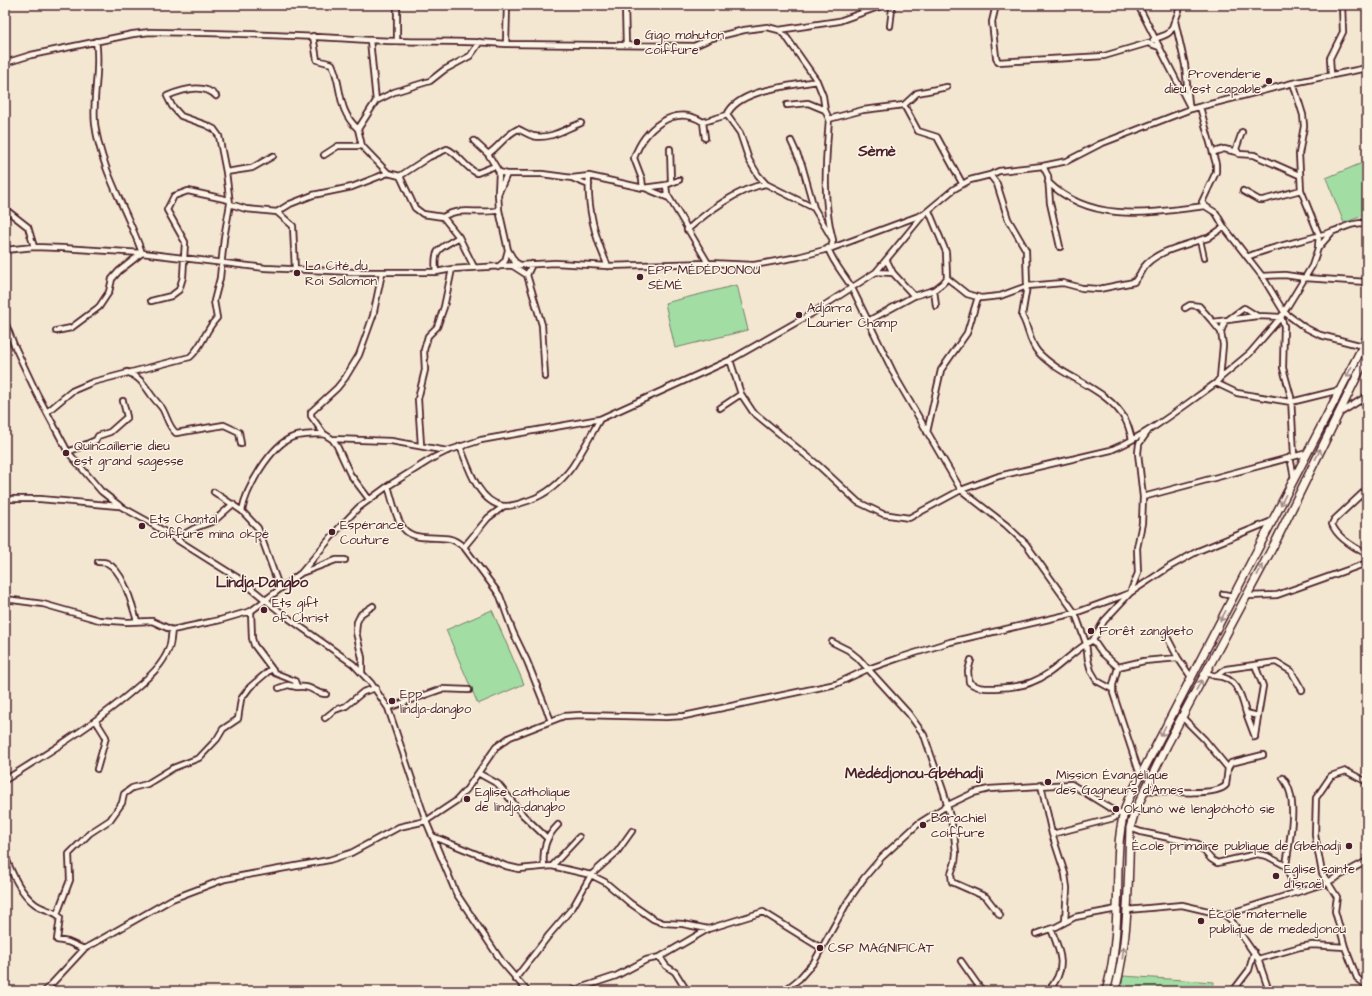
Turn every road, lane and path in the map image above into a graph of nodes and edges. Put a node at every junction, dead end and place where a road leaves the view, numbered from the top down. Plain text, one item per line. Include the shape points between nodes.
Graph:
1 (397, 5) edge
2 (507, 5) edge
3 (625, 5) edge
4 (884, 5) edge
5 (891, 5) edge
6 (996, 5) edge
7 (1138, 5) edge
8 (1180, 5) edge
9 (1342, 5) edge
10 (1175, 21) junction
11 (890, 26) dead end
12 (778, 30) junction
13 (313, 36) junction
14 (1154, 38) junction
15 (370, 40) junction
16 (397, 40) junction
17 (96, 42) junction
18 (480, 42) junction
19 (1150, 43) junction
20 (506, 44) junction
21 (626, 45) junction
22 (1160, 47) junction
23 (5, 63) edge
24 (1367, 68) edge
25 (1331, 75) junction
26 (817, 81) junction
27 (1293, 83) junction
28 (947, 87) dead end
29 (216, 96) dead end
30 (376, 101) junction
31 (787, 105) dead end
32 (904, 105) junction
33 (1190, 107) junction
34 (1200, 107) junction
35 (825, 110) junction
36 (727, 115) junction
37 (829, 119) junction
38 (703, 122) junction
39 (581, 123) dead end
40 (358, 129) junction
41 (1242, 132) dead end
42 (705, 138) dead end
43 (474, 141) dead end
44 (791, 141) dead end
45 (362, 146) junction
46 (670, 149) dead end
47 (1214, 152) junction
48 (1237, 152) junction
49 (488, 154) junction
50 (324, 155) dead end
51 (273, 156) dead end
52 (495, 166) junction
53 (1044, 166) junction
54 (226, 172) junction
55 (499, 172) junction
56 (388, 173) junction
57 (507, 174) junction
58 (990, 175) junction
59 (1299, 175) junction
60 (400, 176) junction
61 (589, 176) junction
62 (572, 178) junction
63 (679, 180) dead end
64 (672, 182) junction
65 (1048, 182) junction
66 (962, 183) junction
67 (766, 184) junction
68 (589, 185) junction
69 (666, 185) junction
70 (644, 188) junction
71 (1301, 190) junction
72 (1243, 191) dead end
73 (498, 194) junction
74 (669, 198) junction
75 (229, 202) junction
76 (1205, 206) junction
77 (814, 208) junction
78 (5, 209) edge
79 (498, 210) junction
80 (929, 210) junction
81 (277, 212) junction
82 (924, 214) junction
83 (443, 217) junction
84 (1367, 223) edge
85 (1224, 227) junction
86 (687, 230) junction
87 (1332, 232) junction
88 (1319, 235) junction
89 (459, 237) junction
90 (833, 240) junction
91 (1200, 240) junction
92 (34, 247) junction
93 (1060, 247) dead end
94 (830, 248) junction
95 (1318, 248) junction
96 (5, 250) edge
97 (508, 250) junction
98 (142, 253) junction
99 (1247, 257) junction
100 (184, 258) junction
101 (1204, 258) dead end
102 (887, 261) junction
103 (222, 263) junction
104 (708, 263) junction
105 (532, 264) junction
106 (520, 265) junction
107 (512, 266) junction
108 (608, 266) junction
109 (474, 267) junction
110 (498, 267) junction
111 (452, 269) junction
112 (296, 270) junction
113 (436, 272) junction
114 (876, 272) junction
115 (382, 273) junction
116 (892, 273) junction
117 (526, 275) junction
118 (1262, 276) junction
119 (946, 278) junction
120 (1305, 278) junction
121 (1367, 282) edge
122 (1027, 286) junction
123 (852, 288) junction
124 (934, 290) junction
125 (914, 296) junction
126 (978, 296) junction
127 (151, 301) dead end
128 (936, 306) dead end
129 (1185, 308) dead end
130 (1284, 312) junction
131 (1257, 316) junction
132 (1281, 316) junction
133 (1227, 320) junction
134 (868, 321) junction
135 (5, 322) edge
136 (1213, 322) junction
137 (56, 331) dead end
138 (1221, 332) junction
139 (1367, 338) edge
140 (1363, 346) junction
141 (1367, 356) edge
142 (730, 360) junction
143 (127, 372) junction
144 (545, 376) dead end
145 (1220, 378) junction
146 (1216, 383) junction
147 (1340, 390) junction
148 (741, 394) junction
149 (1367, 396) edge
150 (123, 401) dead end
151 (1290, 402) junction
152 (720, 408) dead end
153 (47, 412) junction
154 (1337, 415) junction
155 (600, 419) junction
156 (1150, 428) junction
157 (927, 432) junction
158 (324, 434) junction
159 (332, 439) junction
160 (1132, 439) junction
161 (241, 444) dead end
162 (421, 445) junction
163 (460, 446) junction
164 (447, 451) junction
165 (68, 452) junction
166 (1307, 453) junction
167 (1292, 456) junction
168 (1294, 478) junction
169 (388, 486) junction
170 (1367, 489) edge
171 (961, 490) junction
172 (214, 492) dead end
173 (1143, 497) junction
174 (5, 499) edge
175 (369, 499) junction
176 (234, 504) junction
177 (120, 506) junction
178 (504, 506) junction
179 (242, 511) junction
180 (1272, 521) junction
181 (175, 539) junction
182 (464, 547) junction
183 (1367, 554) edge
184 (345, 560) dead end
185 (98, 562) dead end
186 (1367, 564) edge
187 (301, 573) junction
188 (280, 589) junction
189 (1130, 594) junction
190 (1223, 594) dead end
191 (1233, 596) junction
192 (1247, 596) junction
193 (5, 599) edge
194 (265, 600) junction
195 (373, 606) dead end
196 (251, 611) junction
197 (1075, 612) junction
198 (137, 621) junction
199 (172, 630) junction
200 (1166, 635) dead end
201 (1093, 640) junction
202 (832, 642) dead end
203 (1086, 643) junction
204 (1178, 658) junction
205 (971, 660) dead end
206 (1255, 665) junction
207 (1118, 667) junction
208 (271, 669) junction
209 (868, 669) junction
210 (362, 672) junction
211 (1206, 673) junction
212 (1191, 676) junction
213 (1215, 676) junction
214 (297, 687) junction
215 (279, 688) dead end
216 (376, 688) junction
217 (1112, 689) junction
218 (469, 690) dead end
219 (1302, 690) dead end
220 (326, 694) dead end
221 (388, 708) junction
222 (1246, 713) junction
223 (1258, 716) junction
224 (1182, 717) junction
225 (325, 718) dead end
226 (96, 721) junction
227 (551, 721) junction
228 (1263, 755) dead end
229 (1228, 768) junction
230 (97, 770) dead end
231 (478, 773) junction
232 (1140, 776) junction
233 (1283, 778) dead end
234 (5, 780) edge
235 (1367, 782) edge
236 (1041, 785) junction
237 (1146, 790) junction
238 (948, 805) junction
239 (1121, 815) junction
240 (426, 821) junction
241 (558, 825) dead end
242 (1130, 828) junction
243 (632, 832) dead end
244 (1052, 834) junction
245 (432, 836) junction
246 (547, 838) junction
247 (579, 838) dead end
248 (5, 856) edge
249 (1367, 861) edge
250 (544, 866) junction
251 (552, 866) junction
252 (1286, 866) junction
253 (591, 875) junction
254 (1326, 883) junction
255 (1296, 892) junction
256 (1117, 909) junction
257 (1127, 910) junction
258 (57, 914) junction
259 (1000, 915) dead end
260 (1225, 915) junction
261 (1065, 922) junction
262 (708, 929) junction
263 (1051, 929) junction
264 (1036, 934) dead end
265 (1345, 947) junction
266 (821, 948) junction
267 (84, 949) junction
268 (1254, 952) junction
269 (660, 957) junction
270 (1258, 959) junction
271 (961, 960) dead end
272 (515, 978) junction
273 (1367, 986) edge
274 (45, 991) edge
275 (527, 991) edge
276 (571, 991) edge
277 (687, 991) edge
278 (784, 991) edge
279 (985, 991) edge
280 (1048, 991) edge
281 (1106, 991) edge
282 (1115, 991) edge
283 (1234, 991) edge
284 (1269, 991) edge

1 - 16 street
2 - 20 street
3 - 21 street
4 - 12 street via 839,21
5 - 11 street
6 - 19 street via 992,22 998,62 1104,56
7 - 14 street
8 - 10 street
9 - 25 street via 1342,32 1330,58
10 - 14 street via 1171,32
10 - 33 street via 1185,65
12 - 21 street via 767,27 744,30 712,38 694,46
12 - 26 street via 787,38
13 - 15 street
13 - 17 street via 150,32
13 - 40 street via 317,60 332,64 341,102 347,117
14 - 19 street
14 - 22 street
15 - 16 street
15 - 30 street
16 - 18 street
17 - 23 street
17 - 98 street via 97,135
18 - 20 street
18 - 30 street via 470,56 430,81 394,92
19 - 22 street
20 - 21 street
22 - 33 street
24 - 25 street
25 - 27 street
26 - 35 street
26 - 36 street via 755,93 739,102
27 - 34 street
27 - 59 street via 1304,115
28 - 32 street via 917,94
29 - 54 street via 205,88 185,90 167,96 181,116 214,129 220,136
30 - 40 street
31 - 35 street via 808,103
32 - 37 street via 863,110
32 - 66 street via 918,131 937,137
33 - 34 street
33 - 53 street via 1100,144 1067,161
34 - 47 street
35 - 37 street
36 - 38 street
36 - 67 street via 740,133 752,166
37 - 90 street via 825,195
38 - 42 street
38 - 70 street via 693,116 675,116 654,127 634,158
39 - 49 street via 542,137 518,129 505,136 499,146
40 - 45 street
41 - 48 street
43 - 49 street
44 - 77 street via 802,165
45 - 50 street via 338,146
45 - 56 street
46 - 64 street
47 - 48 street
47 - 76 street via 1216,172 1203,197 1202,202
48 - 59 street via 1254,155
49 - 52 street
51 - 54 street via 252,168
52 - 55 street
52 - 60 street via 477,173 447,149 429,157
53 - 58 street via 999,171
53 - 65 street
54 - 75 street
55 - 57 street
55 - 73 street
56 - 60 street
56 - 81 street via 352,187 313,195
57 - 62 street via 542,174
57 - 73 street
58 - 66 street
58 - 122 street via 997,184 1008,219 1026,250
59 - 71 street
60 - 83 street via 415,208 420,213
61 - 62 street
61 - 68 street
61 - 70 street
62 - 68 street
63 - 64 street
64 - 69 street
65 - 76 street via 1067,198 1109,212 1161,211
65 - 93 street
66 - 80 street
67 - 77 street
67 - 86 street via 749,188 718,206
68 - 108 street via 594,231
69 - 70 street
69 - 74 street
70 - 74 street
71 - 72 street via 1263,200
71 - 88 street
73 - 79 street
74 - 86 street
75 - 81 street via 250,209
75 - 100 street via 188,192 174,196 167,210 185,242
75 - 103 street
76 - 85 street via 1216,213
77 - 90 street
78 - 92 street via 28,227
79 - 83 street via 454,211
79 - 97 street
80 - 82 street
80 - 119 street via 946,252
81 - 112 street via 294,227
82 - 94 street
82 - 102 street
83 - 89 street
84 - 87 street via 1350,223
85 - 91 street via 1208,238
85 - 99 street
86 - 104 street
87 - 88 street
87 - 95 street
88 - 95 street
88 - 99 street
89 - 109 street
89 - 113 street via 437,252 434,258
90 - 94 street
91 - 101 street
91 - 122 street via 1152,259 1130,283 1099,289 1063,283
92 - 96 street
92 - 98 street
94 - 104 street via 754,265
94 - 123 street via 832,260
95 - 120 street
97 - 106 street via 514,262
97 - 110 street via 505,261
98 - 100 street
98 - 137 street via 112,279 109,292 99,307 71,328
99 - 118 street
100 - 103 street
100 - 127 street via 179,290 171,296
102 - 114 street
102 - 116 street
103 - 112 street
103 - 143 street via 214,301 217,318 209,327 198,350 181,360
104 - 108 street
105 - 106 street
105 - 108 street
105 - 117 street
106 - 107 street
107 - 110 street
107 - 117 street
109 - 110 street
109 - 111 street
111 - 113 street
111 - 162 street via 444,307 437,327 428,336 424,350 425,370 418,399
112 - 115 street
113 - 115 street
114 - 116 street
114 - 123 street
115 - 158 street via 373,316 359,355 337,388 311,412 311,416
116 - 125 street
117 - 144 street via 542,325
118 - 120 street via 1285,275
118 - 130 street
119 - 124 street
119 - 126 street via 967,294
120 - 121 street
120 - 130 street
122 - 126 street via 1000,296
122 - 160 street via 1022,316 1037,351 1051,364 1094,390 1113,405 1126,421
123 - 134 street
123 - 142 street via 780,333
124 - 125 street
124 - 128 street
125 - 134 street
126 - 157 street via 967,333 941,370
129 - 136 street via 1190,305 1199,306
130 - 132 street
130 - 140 street via 1320,335
131 - 132 street
131 - 133 street
131 - 133 street via 1244,308
132 - 145 street via 1250,353
132 - 151 street via 1284,326 1283,368
133 - 136 street
133 - 138 street
134 - 157 street via 896,378
135 - 153 street
136 - 138 street
138 - 145 street via 1223,345
139 - 140 main road
140 -> 147 main road
141 - 154 main road
142 - 148 street
142 - 155 street
143 - 153 street via 72,391
143 - 161 street via 146,385 176,433 224,425 239,432
145 - 146 street
146 - 151 street via 1237,393
146 - 156 street
147 - 151 street
147 - 166 main road
148 - 152 street
148 - 171 street via 753,412 818,465 858,502 870,509 909,518
149 - 154 street
150 - 165 street via 127,417 110,432
151 - 167 street
153 - 165 street
192 -> 154 main road
155 - 163 street via 497,436
155 - 178 street via 572,466 554,486 536,498
156 - 160 street
156 - 173 street via 1140,444 1138,453
157 - 171 street
158 - 159 street
158 - 179 street via 294,437 283,442 256,476 244,498
159 - 162 street
159 - 175 street via 350,474
160 - 171 street via 1111,450 999,476
162 - 164 street
163 - 164 street
163 - 178 street via 480,488 490,500
164 - 169 street
165 - 177 street via 100,491
166 - 167 street
166 - 168 main road
167 - 168 street
167 - 173 street
168 -> 180 main road
169 - 175 street
169 - 182 street via 404,529 409,533 452,539
170 - 183 street via 1332,524 1342,537
171 - 197 street via 1026,544
172 - 176 street
173 - 189 street via 1142,523 1137,548 1139,567
174 - 177 street via 40,499
175 - 187 street via 338,528
176 - 179 street
176 - 181 street via 214,521
177 - 181 street
178 - 182 street via 488,518
179 - 188 street via 258,528
180 - 189 street via 1198,551
180 - 191 main road
181 - 194 street via 241,580
182 - 227 street via 500,596 512,632 527,661
184 - 187 street via 336,560
185 - 198 street via 107,563 118,573 132,601
186 - 192 street via 1278,595
187 - 188 street
188 - 194 street
189 - 197 street
189 - 201 street via 1104,621
190 - 191 street
191 -> 212 main road
192 - 211 main road
193 - 198 street via 43,604 98,620
194 - 196 street
194 - 210 street
195 - 210 street via 361,614 357,622
196 - 199 street
196 - 208 street via 254,645
197 - 203 street
197 - 209 street via 950,642
198 - 199 street via 152,621
199 - 226 street via 169,648 157,668
200 - 204 street
201 - 203 street
201 - 207 street via 1102,653
202 - 209 street via 853,654
203 - 205 street via 1046,675 1016,687 988,688 972,685 968,678
203 - 217 street via 1088,660 1097,681
204 - 207 street via 1144,661
204 - 212 street
206 - 213 street via 1226,669
206 - 219 street via 1270,662 1282,664 1291,671
206 - 223 street via 1263,686
207 - 217 street
208 - 214 street via 295,681
208 - 258 street via 250,687 241,699 238,719 223,729 199,758 173,768 147,784 132,788 124,794 122,803 110,820 90,833 73,849 70,854 70,880
209 - 227 street via 822,688 684,716 580,715 564,716
209 - 238 street via 919,726
210 - 216 street
211 - 213 street
224 -> 211 main road
212 -> 232 main road
213 - 222 street via 1226,678 1237,687 1242,695
214 - 215 street via 288,685
214 - 220 street via 306,686
216 - 221 street
216 - 225 street via 363,692
217 - 232 street
218 - 221 street via 442,689
221 - 240 street
222 - 223 street
222 - 223 street via 1255,737
224 - 229 street
224 - 237 main road
226 - 230 street via 106,737
226 - 234 street via 71,740
227 - 231 street via 510,737 496,747
228 - 229 street via 1231,763
229 - 237 street via 1226,785 1222,789 1189,792
231 - 240 street via 456,801
231 - 246 street via 498,784 523,815
232 - 239 main road
233 - 252 street via 1288,787 1292,810 1292,831
235 - 254 street via 1346,771 1331,776 1316,798 1315,835
236 - 238 street via 989,789 972,793
236 - 239 street via 1071,784
236 - 244 street
237 - 242 main road
238 - 259 street via 956,854 951,874 952,882 986,897
238 - 266 street via 918,824 882,857 848,901
239 - 244 street
239 - 256 main road
240 - 245 street
240 - 267 street via 399,828 351,853 329,860 245,874 207,885 172,899
241 - 246 street
242 - 252 street via 1198,844 1217,862 1257,854
242 - 257 main road
243 - 253 street via 618,852
244 - 261 street via 1065,874
245 - 250 street via 506,866 519,869
245 - 272 street via 456,893
246 - 250 street via 543,856
247 - 251 street
248 - 258 street via 31,901 42,909
249 - 254 street
250 - 251 street
251 - 253 street
252 - 255 street
253 - 262 street via 605,882 654,919 663,923
253 - 272 street via 571,910
254 - 255 street
254 - 265 street via 1337,897 1335,910
255 - 260 street
256 - 261 street via 1075,917
256 - 281 main road via 1112,964
257 - 260 street via 1182,905
282 -> 257 main road via 1121,967
258 - 267 street via 60,921 56,933 57,940
260 - 268 street
261 - 263 street
262 - 266 street via 763,912
262 - 269 street
263 - 264 street
263 - 280 street via 1062,961 1055,983
265 - 270 street via 1300,946
265 - 273 street via 1357,978
266 - 278 street via 814,962
267 - 274 street
268 - 270 street
268 - 283 street via 1249,970
269 - 276 street via 646,960 616,976
269 - 277 street via 675,972
270 - 284 street
271 - 279 street via 980,988
272 - 275 street

